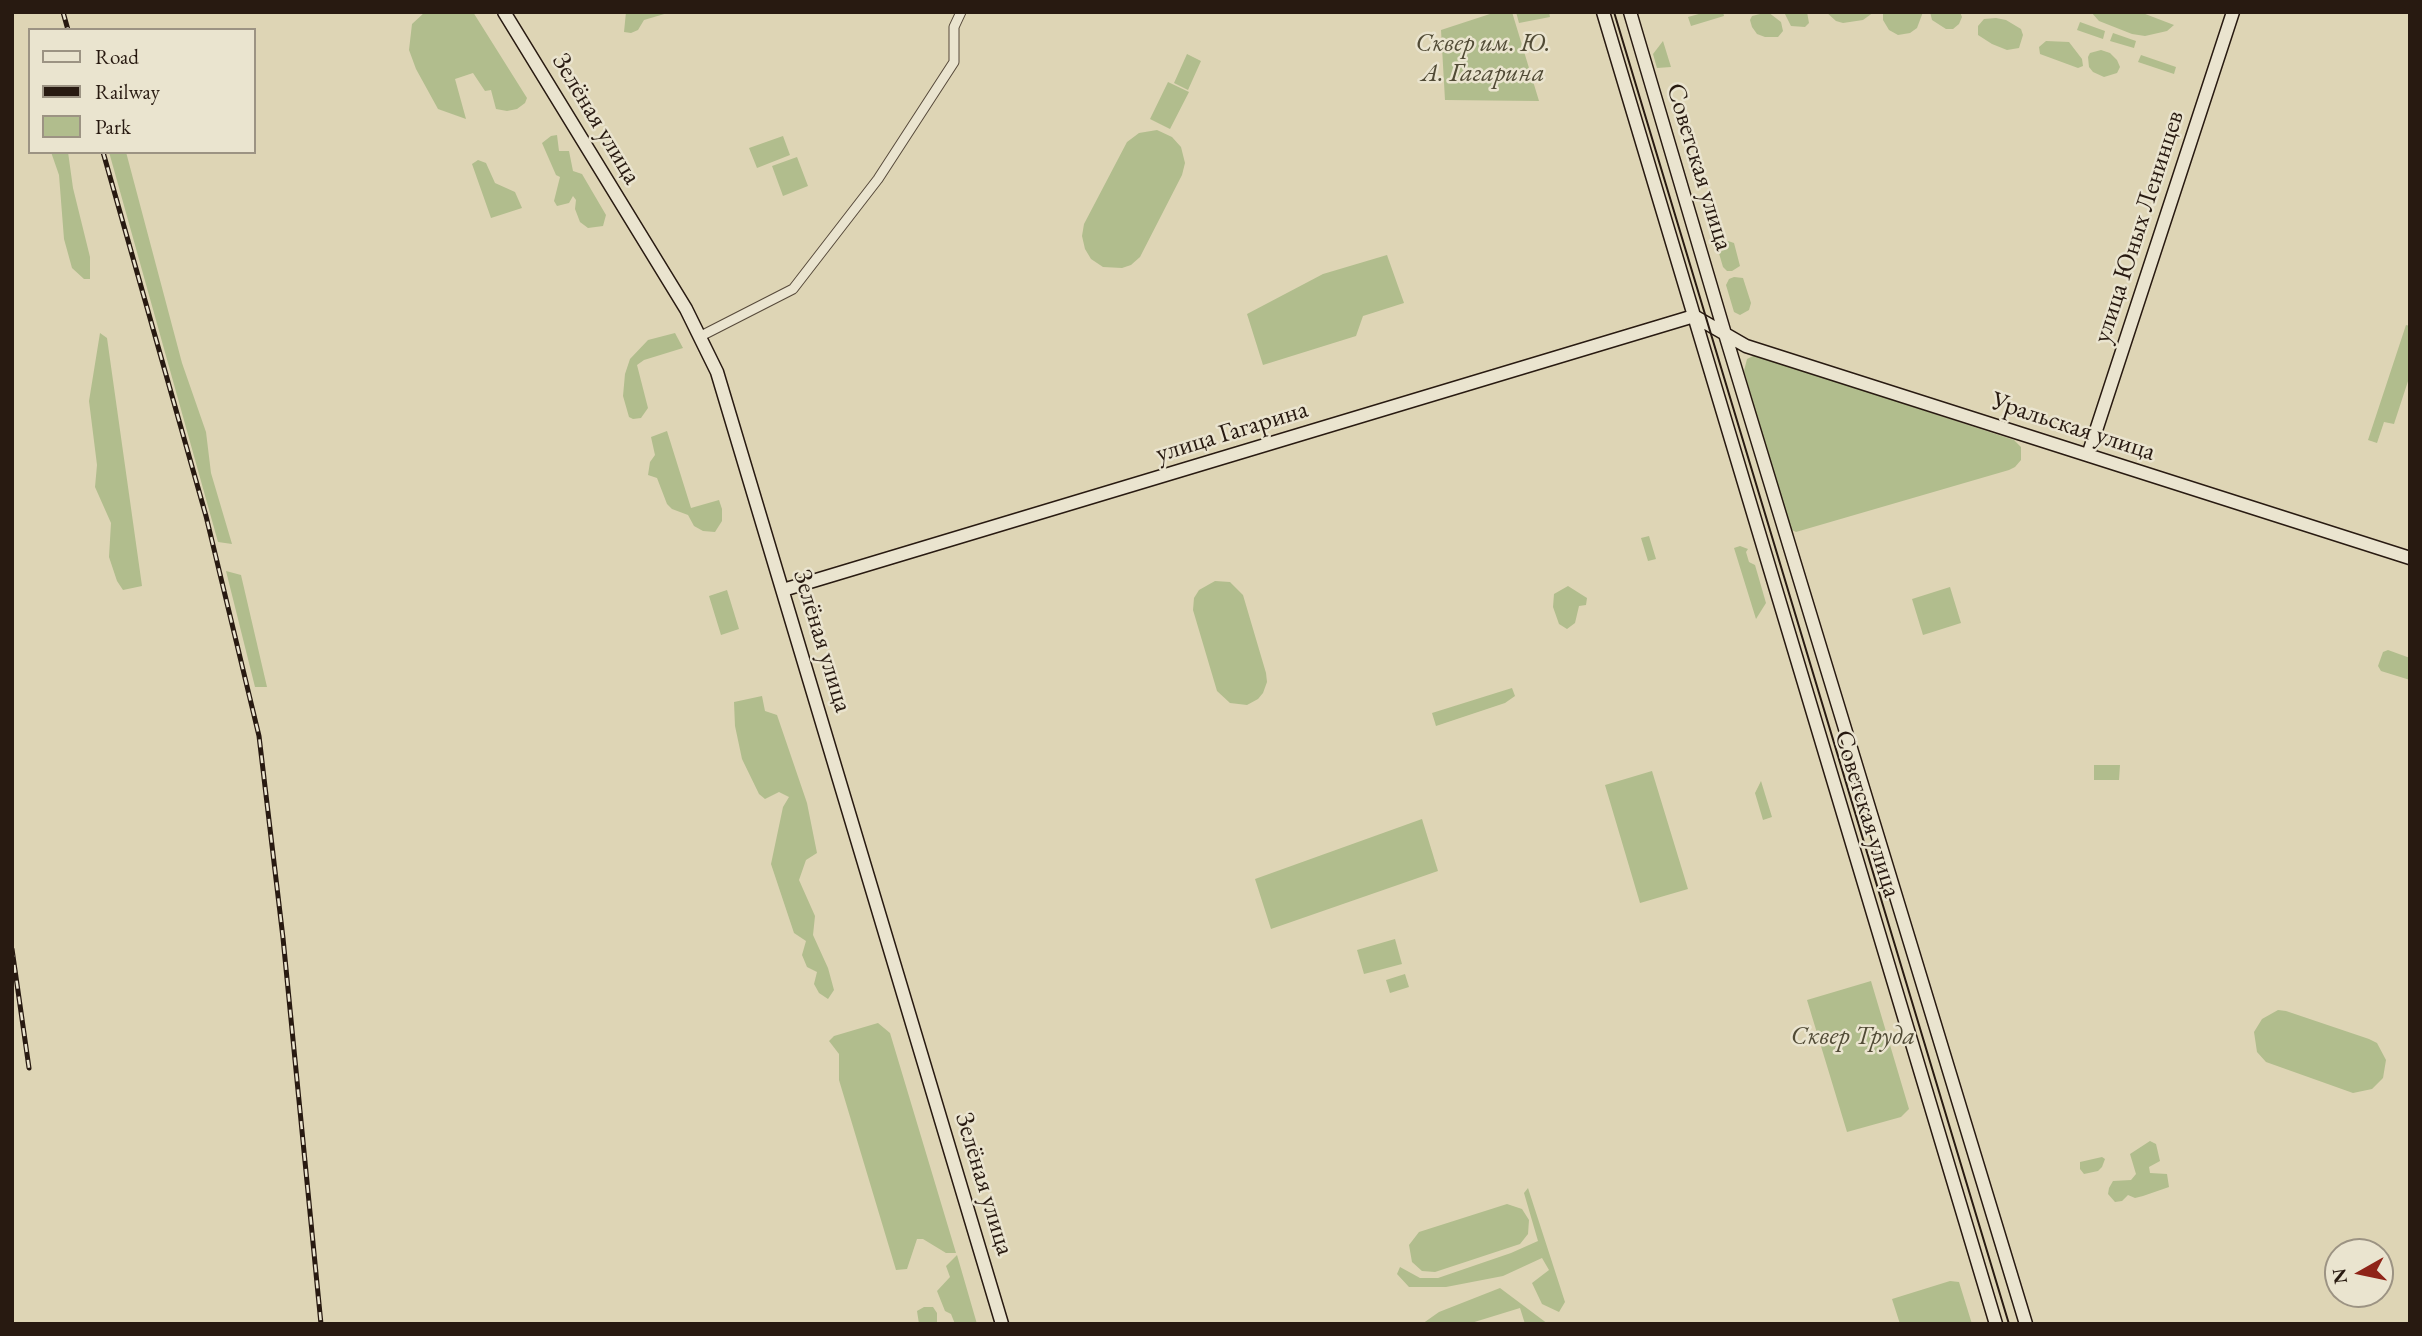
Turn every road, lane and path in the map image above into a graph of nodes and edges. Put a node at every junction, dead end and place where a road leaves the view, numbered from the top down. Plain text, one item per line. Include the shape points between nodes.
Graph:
1 (504, 12) edge
2 (961, 12) edge
3 (1603, 12) edge
4 (1630, 12) edge
5 (2233, 12) edge
6 (1694, 317) junction
7 (1725, 334) junction
8 (701, 336) junction
9 (2088, 455) junction
10 (2410, 558) edge
11 (783, 590) junction
12 (1002, 1324) edge
13 (1996, 1324) edge
14 (2026, 1324) edge

1 - 8 main road, Зелёная улица
2 - 8 street via 954,27 954,62 878,179 793,289
3 - 6 main road, Советская улица
4 - 7 main road, Советская улица
5 - 9 main road, улица Юных Ленинцев
6 - 7 main road
6 - 11 main road, улица Гагарина
6 - 13 main road, Советская улица
7 - 9 main road, Уральская улица via 1746,346
7 - 14 main road, Советская улица
8 - 11 main road, Зелёная улица via 717,372
9 - 10 main road, Уральская улица
11 - 12 main road, Зелёная улица

